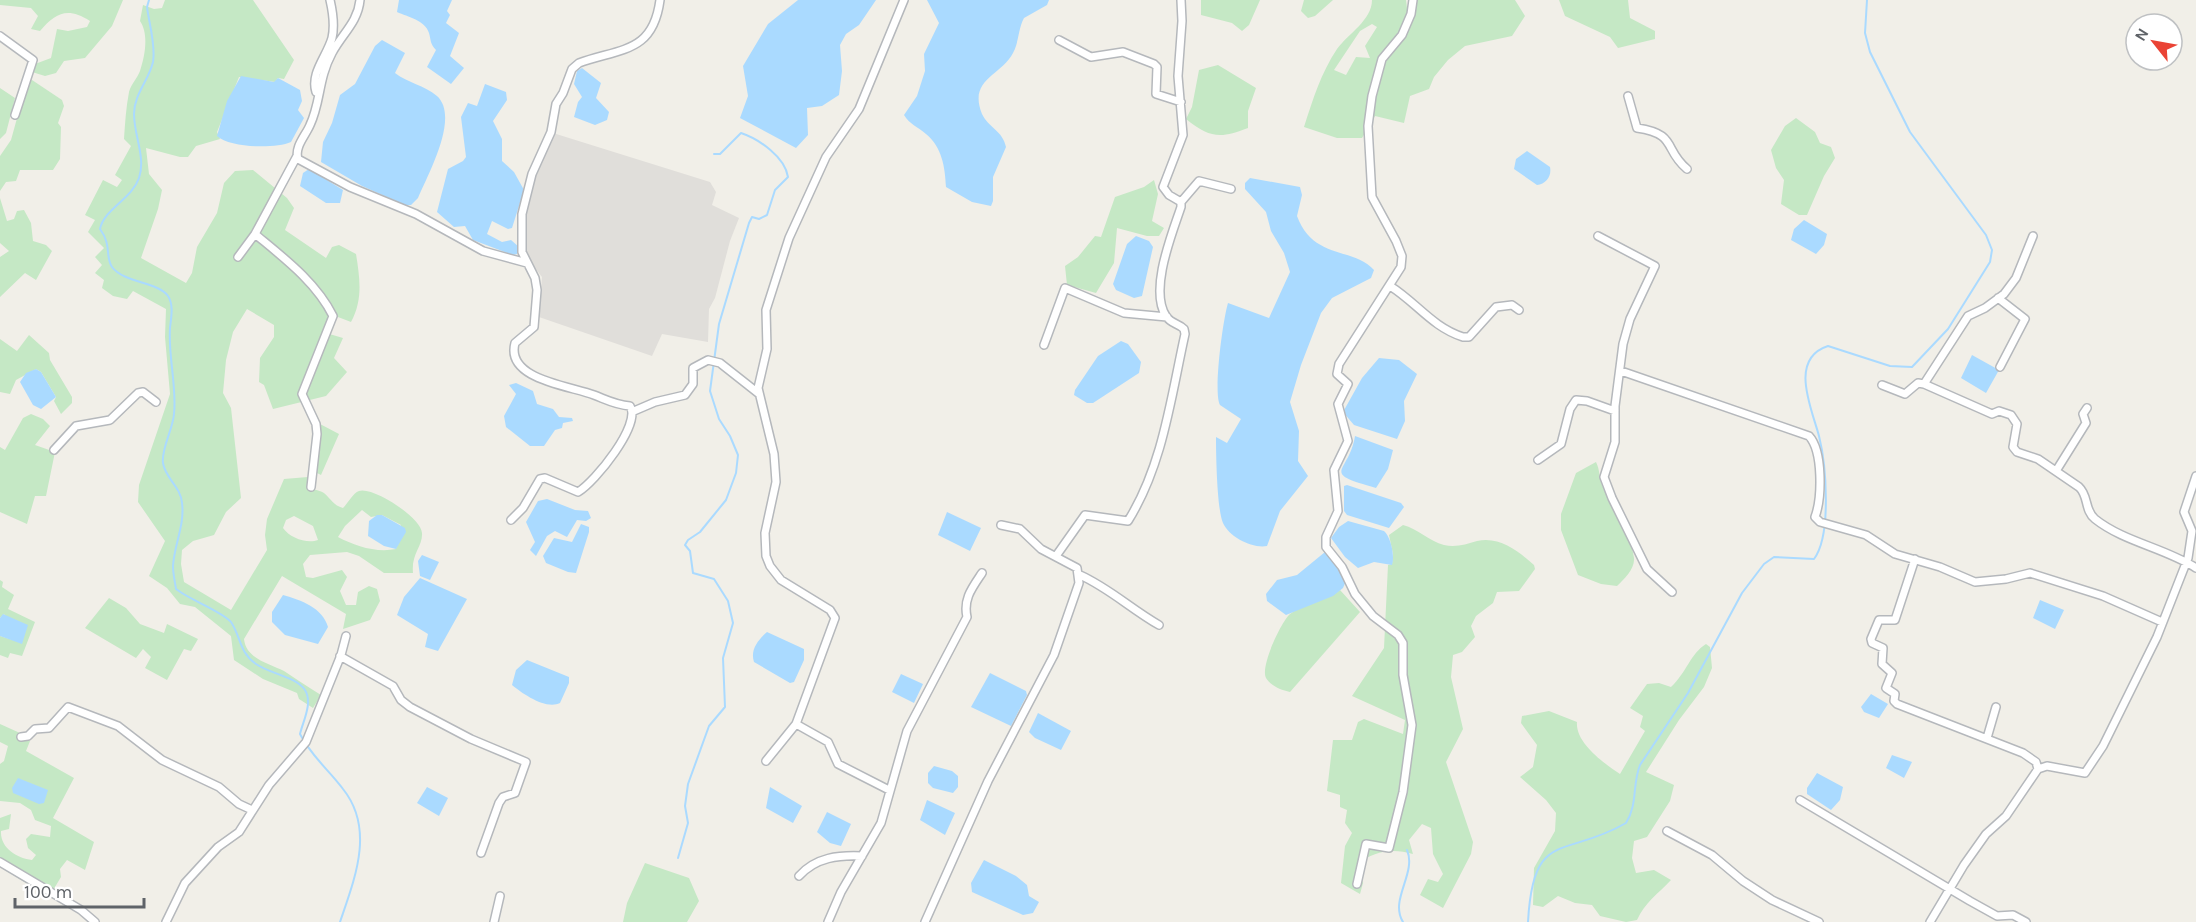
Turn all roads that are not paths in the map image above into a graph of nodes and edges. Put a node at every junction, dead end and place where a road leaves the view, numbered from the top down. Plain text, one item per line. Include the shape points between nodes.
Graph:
1 (330, 0) edge
2 (360, 0) edge
3 (660, 0) edge
4 (904, 0) edge
5 (1181, 0) edge
6 (1413, 0) edge
7 (0, 36) edge
8 (1059, 40) dead end
9 (317, 94) junction
10 (1628, 96) dead end
11 (1180, 102) junction
12 (15, 115) dead end
13 (297, 156) junction
14 (1687, 169) dead end
15 (1231, 189) dead end
16 (1181, 202) junction
17 (255, 234) junction
18 (1598, 236) dead end
19 (2033, 236) dead end
20 (238, 257) dead end
21 (526, 263) junction
22 (1390, 285) junction
23 (1998, 298) junction
24 (1519, 310) dead end
25 (1167, 317) junction
26 (1044, 345) dead end
27 (2000, 368) dead end
28 (1621, 371) junction
29 (1924, 384) junction
30 (1882, 385) dead end
31 (758, 393) junction
32 (156, 402) dead end
33 (2087, 408) dead end
34 (633, 411) junction
35 (1615, 411) junction
36 (54, 450) dead end
37 (1538, 460) dead end
38 (2056, 471) junction
39 (2196, 476) edge
40 (311, 487) dead end
41 (511, 520) dead end
42 (1001, 525) dead end
43 (1056, 556) junction
44 (1915, 559) junction
45 (2186, 562) junction
46 (2196, 568) edge
47 (982, 573) dead end
48 (1080, 575) junction
49 (1672, 592) dead end
50 (2162, 622) junction
51 (1159, 625) dead end
52 (346, 636) dead end
53 (340, 656) junction
54 (1996, 706) dead end
55 (796, 724) junction
56 (21, 737) dead end
57 (1987, 738) junction
58 (766, 761) dead end
59 (2038, 769) junction
60 (889, 790) junction
61 (1800, 800) dead end
62 (252, 810) junction
63 (1667, 831) dead end
64 (481, 853) dead end
65 (862, 856) junction
66 (0, 862) edge
67 (799, 876) dead end
68 (1357, 884) dead end
69 (1950, 890) junction
70 (500, 896) dead end
71 (95, 922) edge
72 (166, 922) edge
73 (494, 922) edge
74 (828, 922) edge
75 (925, 922) edge
76 (1819, 922) edge
77 (1930, 922) edge
78 (2026, 922) edge

1 - 9 street via 334,24 316,75
2 - 9 street via 357,16 332,53
3 - 21 street via 657,18 643,40 572,69 556,104 551,132 532,174 522,214 522,252
4 - 31 street via 859,109 826,157 777,267 766,310 767,349
5 - 11 street
6 - 22 street via 1407,25 1382,59 1368,126 1372,197 1402,256 1401,267
7 - 12 street via 33,60
8 - 11 street via 1091,57 1123,52 1155,64 1156,94
9 - 13 street via 311,124
10 - 14 street via 1637,128 1659,132
11 - 16 street via 1183,135 1162,186
13 - 17 street
13 - 21 street via 302,162 416,214 483,251
15 - 16 street via 1199,181
16 - 25 street via 1160,284 1160,301
17 - 20 street
17 - 40 street via 288,261 326,302 333,316 302,394 317,434
18 - 28 street via 1655,267 1626,331
19 - 23 street via 2016,278
21 - 34 street via 537,290 534,327 513,348 524,370 540,379 630,406
22 - 24 street via 1428,319 1467,338 1497,307 1512,305
22 - 68 street via 1337,374 1348,384 1338,404 1348,441 1335,466 1338,511 1326,537 1326,547 1342,567 1355,594 1403,643 1403,675 1412,724 1403,792 1389,848 1366,844
23 - 27 street via 2025,319
23 - 29 street via 1968,316
25 - 26 street via 1124,313 1065,288
25 - 43 street via 1171,323 1180,325 1185,334 1162,442 1144,493 1128,521 1085,514
28 - 35 street
28 - 44 street via 1809,436 1818,453 1820,497 1815,517 1820,522 1866,535 1888,551
29 - 30 street via 1918,383 1905,394
29 - 38 street via 1992,414 2000,411 2011,415 2017,424 2013,447 2017,452
31 - 34 street via 720,363 708,360 693,368 693,384 685,395
31 - 55 street via 774,454 776,482 765,533 766,556 781,580 830,610 835,618
32 - 36 street via 143,392 138,393 110,420 76,426
33 - 38 street via 2083,414 2085,423
34 - 41 street via 630,428 587,487 571,491 540,479
35 - 37 street via 1576,400 1561,444
35 - 49 street via 1615,442 1605,470 1606,484 1647,569
38 - 45 street via 2084,491 2087,510 2100,523
39 - 45 street via 2184,512 2192,531
42 - 43 street via 1020,529 1033,544
43 - 48 street via 1077,568
44 - 50 street via 1981,583 2030,573 2103,596
44 - 57 street via 1895,620 1879,620 1871,639 1883,648 1882,664 1892,673 1886,688 1896,694 1894,701 1898,704
45 - 46 street
45 - 50 street
47 - 60 street via 967,596 967,617 908,731
48 - 51 street via 1102,584
48 - 75 street via 1054,655 988,782
50 - 59 street via 2090,768 2081,774 2054,767
52 - 53 street
53 - 62 street via 306,741
53 - 64 street via 393,686 410,707 526,762 515,793 499,803
54 - 57 street
55 - 58 street
55 - 60 street via 828,742 838,764
56 - 62 street via 35,729 49,728 68,707 118,726 162,760 219,787
57 - 59 street via 2023,753 2036,762
59 - 69 street via 2001,822 1986,834
60 - 65 street via 881,823
61 - 69 street
62 - 72 street via 239,832 185,883
63 - 76 street via 1712,855 1772,900
65 - 67 street via 842,855 821,861
65 - 74 street
66 - 71 street
69 - 77 street
69 - 78 street via 1997,916 2013,915
70 - 73 street

